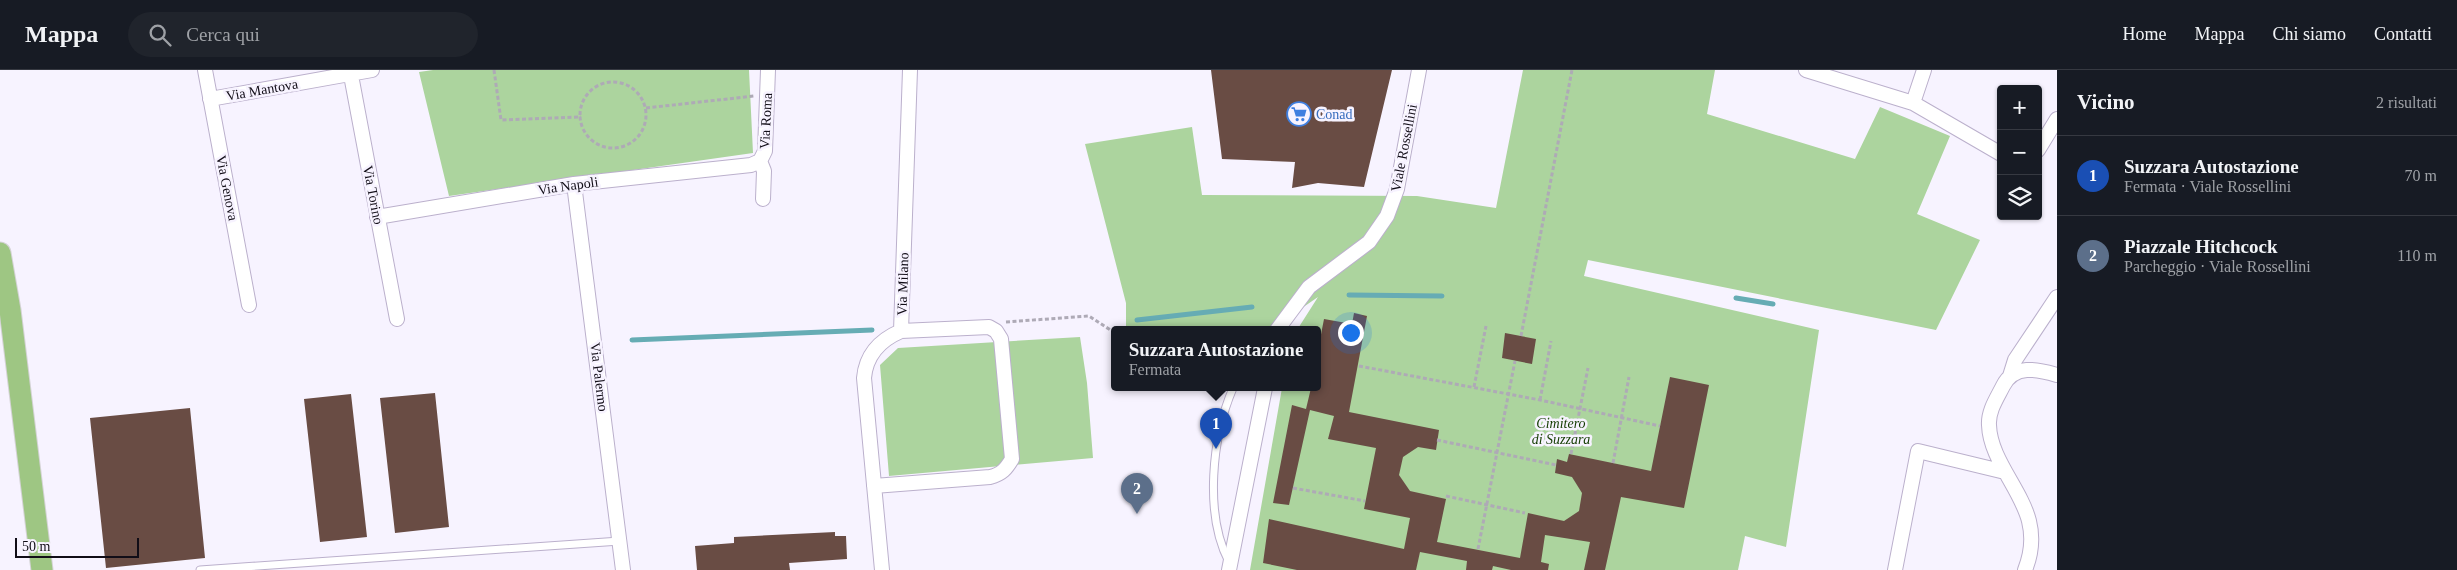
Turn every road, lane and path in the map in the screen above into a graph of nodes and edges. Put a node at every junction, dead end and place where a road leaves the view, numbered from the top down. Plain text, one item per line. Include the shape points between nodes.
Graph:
1 (205, 70) edge
2 (372, 70) edge
3 (494, 70) edge
4 (768, 70) edge
5 (910, 70) edge
6 (1419, 70) edge
7 (1572, 70) edge
8 (1806, 70) edge
9 (1924, 70) edge
10 (350, 72) edge
11 (767, 94) junction
12 (210, 99) junction
13 (1913, 103) junction
14 (646, 108) junction
15 (581, 117) junction
16 (2057, 119) edge
17 (2042, 143) edge
18 (1997, 152) edge
19 (760, 161) junction
20 (574, 184) junction
21 (763, 199) dead end
22 (377, 217) junction
23 (0, 253) edge
24 (2057, 297) edge
25 (249, 306) dead end
26 (397, 319) dead end
27 (1280, 326) edge
28 (1486, 326) dead end
29 (1111, 330) edge
30 (901, 332) junction
31 (998, 333) junction
32 (1521, 336) dead end
33 (1551, 340) dead end
34 (1515, 361) dead end
35 (1359, 366) dead end
36 (1588, 368) dead end
37 (2010, 376) junction
38 (2057, 376) edge
39 (1629, 377) dead end
40 (1474, 387) junction
41 (1232, 391) edge
42 (1264, 391) edge
43 (1507, 394) junction
44 (1540, 400) junction
45 (1580, 409) junction
46 (1621, 418) junction
47 (1660, 426) dead end
48 (1437, 440) dead end
49 (1496, 452) junction
50 (1571, 454) dead end
51 (1613, 463) dead end
52 (1556, 464) dead end
53 (2005, 472) junction
54 (874, 486) junction
55 (1293, 488) dead end
56 (1446, 496) dead end
57 (1365, 501) dead end
58 (1485, 504) junction
59 (1525, 513) dead end
60 (620, 541) junction
61 (1478, 549) dead end
62 (1230, 567) edge
63 (42, 570) edge
64 (200, 570) edge
65 (623, 570) edge
66 (882, 570) edge
67 (1895, 570) edge
68 (2025, 570) edge

1 - 12 street, Via Genova
2 - 10 street, Via Mantova
3 - 15 path via 501,120
4 - 11 street, Via Roma
5 - 30 street, Via Milano
6 - 27 street, Viale Rossellini via 1397,189 1387,216 1369,242 1309,287
7 - 32 path
8 - 13 street
9 - 13 street
10 - 12 street, Via Mantova
10 - 22 street, Via Torino
11 - 14 path
11 - 19 street, Via Roma via 765,151
12 - 25 street, Via Genova
13 - 18 street
14 - 15 path via 635,90 615,82 594,88 582,106
14 - 15 path via 646,119 637,138 618,147 597,143 583,127
16 - 17 street
19 - 20 street, Via Napoli via 751,165
19 - 21 street, Via Roma via 764,171
20 - 22 street, Via Napoli
20 - 60 street, Via Palermo
22 - 26 street, Via Torino
23 - 63 main road
24 - 37 street via 2015,360
28 - 40 path
29 - 31 path via 1088,316 1010,320
30 - 31 street via 989,327
30 - 54 street, Via Milano via 879,344 865,367
31 - 54 street via 1002,339 1012,448 1007,469 990,477
33 - 44 path
34 - 43 path
35 - 40 path
36 - 45 path
37 - 38 street via 2021,370 2031,370
37 - 53 street via 1992,408 1989,425
39 - 46 path
40 - 43 path
41 - 62 lane via 1212,484 1213,513
42 - 62 street
43 - 44 path
43 - 49 path
44 - 45 path
45 - 46 path
45 - 50 path
46 - 47 path
46 - 51 path
48 - 49 path
49 - 52 path
49 - 58 path
53 - 67 street via 1918,451
53 - 68 street via 2030,524 2030,554
54 - 66 street, Via Milano
55 - 57 path
56 - 58 path
58 - 59 path
58 - 61 path
60 - 64 lane
60 - 65 street, Via Palermo

